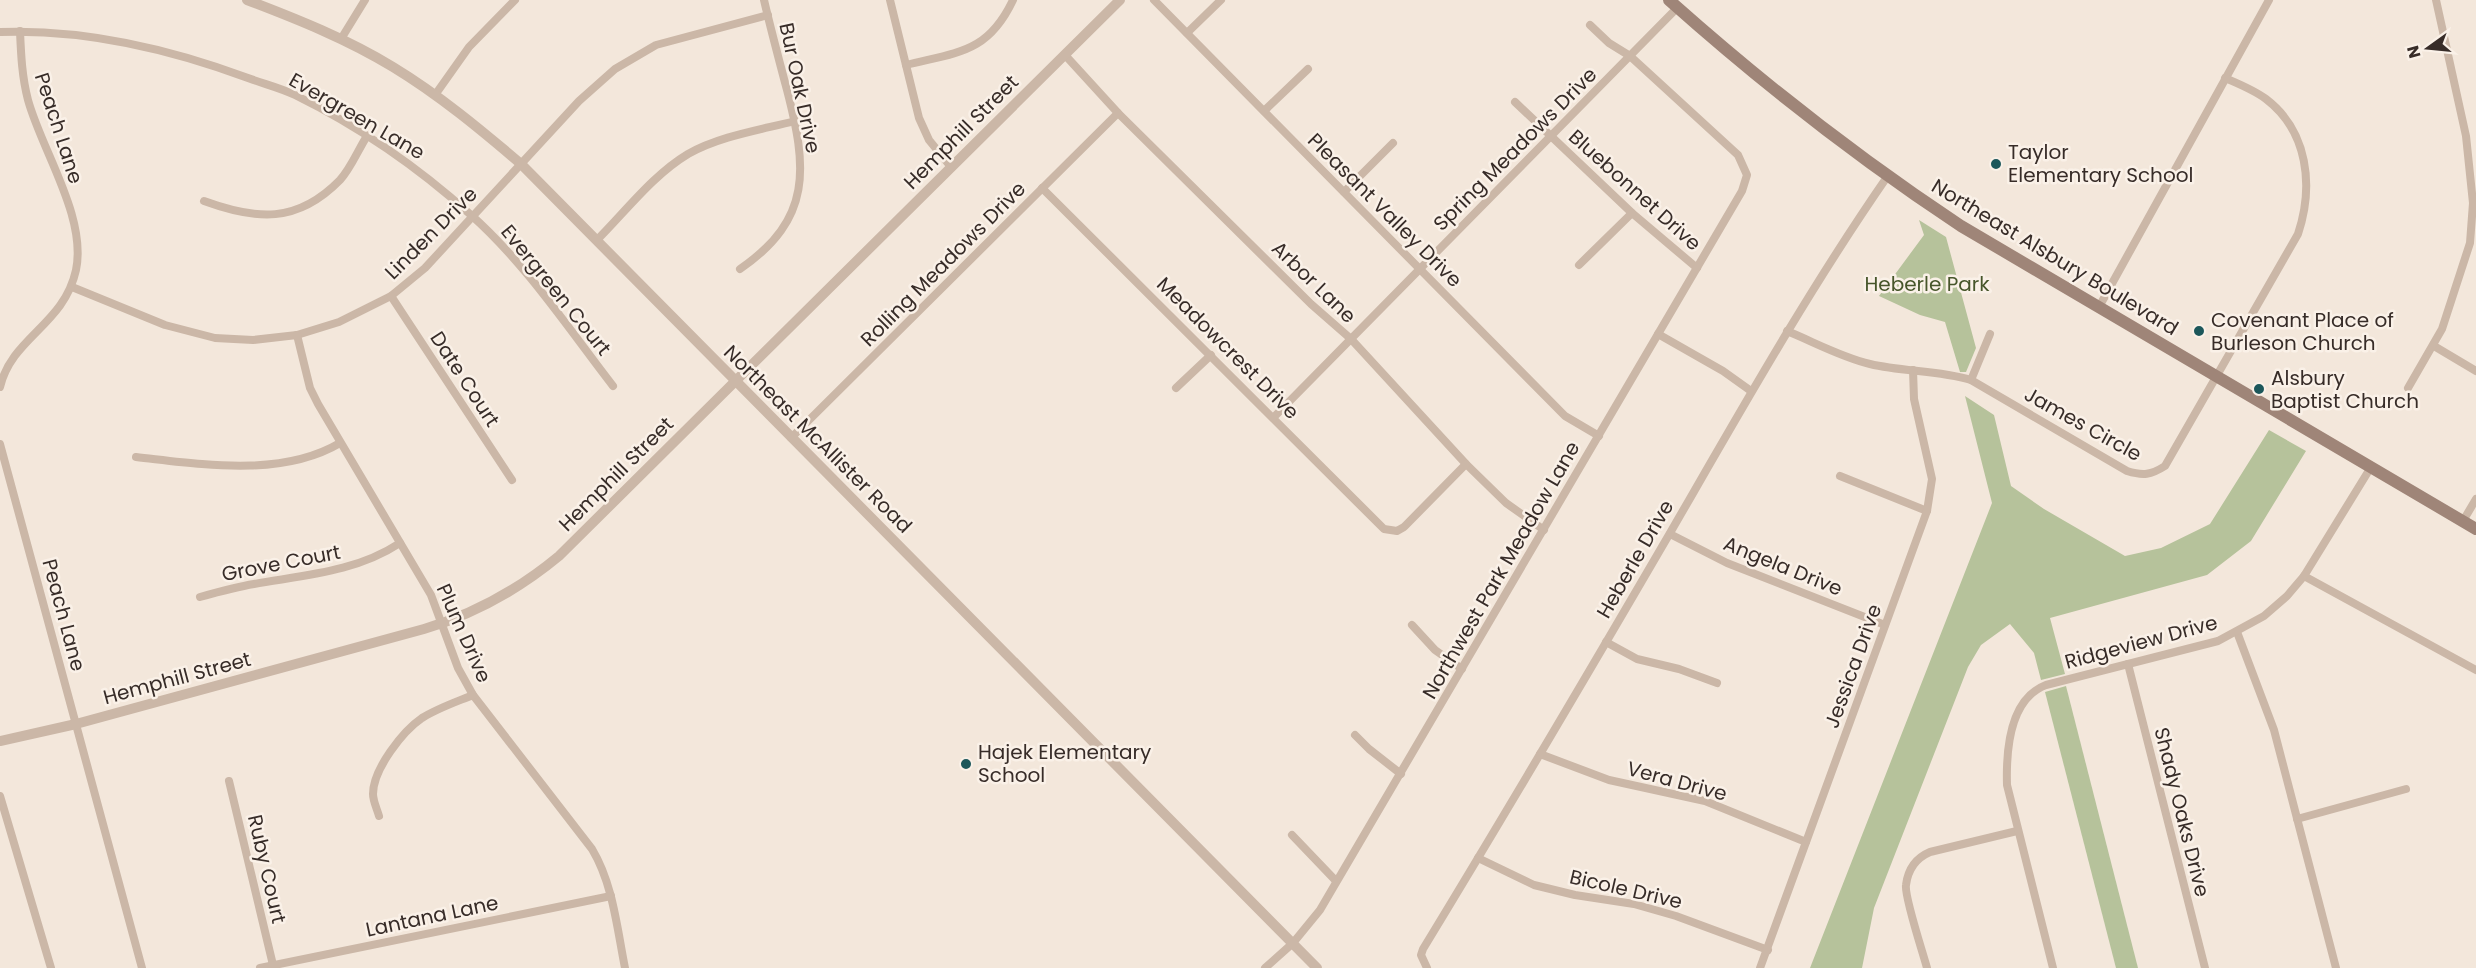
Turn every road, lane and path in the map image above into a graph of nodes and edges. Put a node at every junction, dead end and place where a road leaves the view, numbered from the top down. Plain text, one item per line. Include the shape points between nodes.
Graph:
1 (247, 0) edge
2 (365, 0) edge
3 (515, 0) edge
4 (764, 0) edge
5 (890, 0) edge
6 (1013, 0) edge
7 (1120, 0) edge
8 (1154, 0) edge
9 (1221, 0) edge
10 (2269, 0) edge
11 (2436, 0) edge
12 (1673, 4) edge
13 (768, 15) junction
14 (1590, 25) dead end
15 (20, 31) junction
16 (0, 32) edge
17 (1187, 33) junction
18 (341, 39) junction
19 (1065, 55) junction
20 (1630, 56) junction
21 (906, 65) junction
22 (1308, 69) dead end
23 (2225, 78) junction
24 (435, 95) junction
25 (1515, 102) dead end
26 (1264, 111) junction
27 (1118, 113) junction
28 (795, 121) junction
29 (367, 136) junction
30 (1550, 137) junction
31 (1393, 143) dead end
32 (520, 164) junction
33 (951, 167) junction
34 (1887, 177) junction
35 (1042, 188) junction
36 (1344, 192) junction
37 (204, 201) dead end
38 (1632, 213) junction
39 (473, 216) junction
40 (597, 240) junction
41 (1579, 265) dead end
42 (1697, 268) junction
43 (740, 269) dead end
44 (1420, 269) junction
45 (72, 288) junction
46 (391, 296) junction
47 (2099, 307) junction
48 (1787, 331) junction
49 (1658, 334) junction
50 (1990, 334) dead end
51 (297, 335) junction
52 (1351, 339) junction
53 (2434, 346) junction
54 (1211, 355) junction
55 (1913, 370) junction
56 (2476, 371) edge
57 (2216, 377) junction
58 (1971, 380) junction
59 (735, 381) junction
60 (613, 386) dead end
61 (0, 387) edge
62 (1176, 388) dead end
63 (2408, 388) dead end
64 (1751, 391) junction
65 (1274, 417) junction
66 (1599, 436) junction
67 (791, 438) junction
68 (340, 443) junction
69 (0, 444) edge
70 (135, 457) dead end
71 (1466, 464) junction
72 (2371, 467) junction
73 (1840, 476) dead end
74 (512, 480) dead end
75 (2476, 499) edge
76 (1928, 511) junction
77 (2463, 521) junction
78 (2476, 529) edge
79 (1544, 530) junction
80 (1670, 534) junction
81 (400, 543) junction
82 (2304, 576) junction
83 (200, 597) dead end
84 (441, 624) junction
85 (1412, 625) dead end
86 (1886, 625) junction
87 (2236, 632) junction
88 (1606, 642) junction
89 (2128, 664) junction
90 (1462, 669) junction
91 (2476, 670) edge
92 (1717, 683) dead end
93 (473, 695) junction
94 (76, 724) junction
95 (1355, 735) dead end
96 (0, 741) edge
97 (1540, 754) junction
98 (1401, 774) junction
99 (229, 781) dead end
100 (2406, 789) dead end
101 (0, 796) edge
102 (379, 816) dead end
103 (2297, 819) junction
104 (2017, 831) junction
105 (1292, 835) dead end
106 (1806, 842) junction
107 (1478, 858) junction
108 (1336, 880) junction
109 (610, 896) junction
110 (1293, 943) junction
111 (1768, 950) junction
112 (1425, 964) edge
113 (273, 965) junction
114 (51, 968) edge
115 (142, 968) edge
116 (260, 968) edge
117 (625, 968) edge
118 (1265, 968) edge
119 (1317, 968) edge
120 (1760, 968) edge
121 (1926, 968) edge
122 (2053, 968) edge
123 (2205, 968) edge
124 (2336, 968) edge

1 - 18 street, Northeast McAllister Road
2 - 18 street
3 - 24 street via 469,47
4 - 13 street, Bur Oak Drive
5 - 21 street
6 - 21 street via 997,29 984,41
7 - 19 street, Hemphill Street
8 - 17 street, Pleasant Valley Drive
9 - 17 street
10 - 23 street
11 - 53 street via 2466,136 2473,203 2465,262
12 - 20 street, Spring Meadows Drive
12 - 34 main road, Northeast Alsbury Boulevard
13 - 28 street, Bur Oak Drive
13 - 32 street, Linden Drive via 656,45 615,69
14 - 20 street
15 - 16 street, Evergreen Lane
15 - 29 street, Evergreen Lane via 100,38 203,62 294,95
15 - 45 street, Peach Lane via 28,101 77,233 79,251
17 - 26 street, Pleasant Valley Drive
18 - 24 street, Northeast McAllister Road
19 - 27 street, Arbor Lane
19 - 33 street, Hemphill Street
20 - 30 street, Spring Meadows Drive
20 - 42 street, Northwest Park Meadow Lane via 1738,155 1747,175 1742,191
21 - 33 street via 925,133
22 - 26 street
23 - 47 street
23 - 57 street, James Circle via 2266,99 2287,118 2305,161 2307,186 2298,234
24 - 32 street, Northeast McAllister Road
25 - 30 street, Bluebonnet Drive
26 - 36 street, Pleasant Valley Drive
27 - 35 street, Rolling Meadows Drive
27 - 52 street, Arbor Lane
28 - 40 street via 718,141 689,154 660,174
28 - 43 street, Bur Oak Drive via 801,154 800,185 792,209 781,232
29 - 37 street via 341,179 293,212 261,216
29 - 39 street, Evergreen Lane via 420,172
30 - 38 street, Bluebonnet Drive
30 - 44 street, Spring Meadows Drive
31 - 36 street
32 - 39 street, Linden Drive
32 - 40 street, Northeast McAllister Road
33 - 59 street, Hemphill Street
34 - 47 main road, Northeast Alsbury Boulevard via 1961,226
34 - 48 street, Heberle Drive
35 - 54 street, Meadowcrest Drive
35 - 67 street, Rolling Meadows Drive
36 - 44 street, Pleasant Valley Drive
38 - 41 street
38 - 42 street, Bluebonnet Drive
39 - 46 street, Linden Drive via 425,268
39 - 60 street, Evergreen Court via 521,267
40 - 59 street, Northeast McAllister Road
42 - 49 street, Northwest Park Meadow Lane
44 - 52 street, Spring Meadows Drive
44 - 66 street, Pleasant Valley Drive via 1565,416
45 - 51 street, Linden Drive via 165,325 215,338 252,340
45 - 61 street, Peach Lane via 51,320 14,356
46 - 51 street, Linden Drive via 339,322
46 - 74 street, Date Court
47 - 57 main road, Northeast Alsbury Boulevard
48 - 55 street, James Circle via 1870,364
48 - 64 street, Heberle Drive
49 - 64 street
49 - 66 street, Northwest Park Meadow Lane
50 - 58 street
51 - 68 street, Plum Drive via 310,388
52 - 65 street, Spring Meadows Drive
52 - 71 street, Arbor Lane
53 - 56 street
53 - 63 street
54 - 62 street
54 - 65 street, Meadowcrest Drive
55 - 58 street, James Circle via 1949,373
55 - 76 street, Jessica Drive via 1914,399 1932,479
57 - 58 street, James Circle via 2164,466 2144,475 2127,471
57 - 72 main road, Northeast Alsbury Boulevard
59 - 67 street, Northeast McAllister Road
59 - 84 street, Hemphill Street via 541,571 496,601
64 - 80 street, Heberle Drive
65 - 71 street, Meadowcrest Drive via 1384,529 1397,531 1404,527
66 - 79 street, Northwest Park Meadow Lane
67 - 110 street, Northeast McAllister Road
68 - 70 street via 303,458 240,466
68 - 81 street, Plum Drive
69 - 94 street, Peach Lane
71 - 79 street, Arbor Lane via 1506,503
72 - 77 main road, Northeast Alsbury Boulevard
72 - 82 street, Ridgeview Drive
73 - 76 street
75 - 77 street
76 - 86 street, Jessica Drive
77 - 78 main road, Northeast Alsbury Boulevard
79 - 90 street, Northwest Park Meadow Lane
80 - 86 street, Angela Drive via 1727,563
80 - 88 street, Heberle Drive
81 - 83 street, Grove Court via 386,552 327,573 251,584
81 - 84 street, Plum Drive via 431,595
82 - 87 street, Ridgeview Drive via 2264,616
82 - 91 street
84 - 93 street, Plum Drive
84 - 94 street, Hemphill Street
85 - 90 street via 1435,650
86 - 106 street, Jessica Drive
87 - 89 street, Ridgeview Drive via 2218,641
87 - 103 street via 2274,730
88 - 92 street via 1636,659
88 - 97 street, Heberle Drive
89 - 104 street, Ridgeview Drive via 2036,689 2027,697 2016,715 2006,763
89 - 123 street, Shady Oaks Drive
90 - 98 street, Northwest Park Meadow Lane
93 - 102 street via 423,718 394,747 374,787
93 - 109 street, Plum Drive via 592,849
94 - 96 street, Hemphill Street
94 - 115 street, Peach Lane
95 - 98 street
97 - 106 street, Vera Drive via 1610,780 1705,801
97 - 107 street, Heberle Drive
98 - 108 street, Northwest Park Meadow Lane
99 - 113 street, Ruby Court
100 - 103 street
101 - 114 street
103 - 124 street
104 - 121 street via 1920,856 1905,887
104 - 122 street, Ridgeview Drive
105 - 108 street
106 - 111 street, Jessica Drive
107 - 111 street, Bicole Drive via 1534,885 1634,904
107 - 112 street, Heberle Drive via 1423,949
108 - 110 street, Northwest Park Meadow Lane via 1320,910
109 - 113 street, Lantana Lane
109 - 117 street, Plum Drive
110 - 118 street, Northwest Park Meadow Lane
110 - 119 street, Northeast McAllister Road
111 - 120 street, Jessica Drive
113 - 116 street, Lantana Lane

